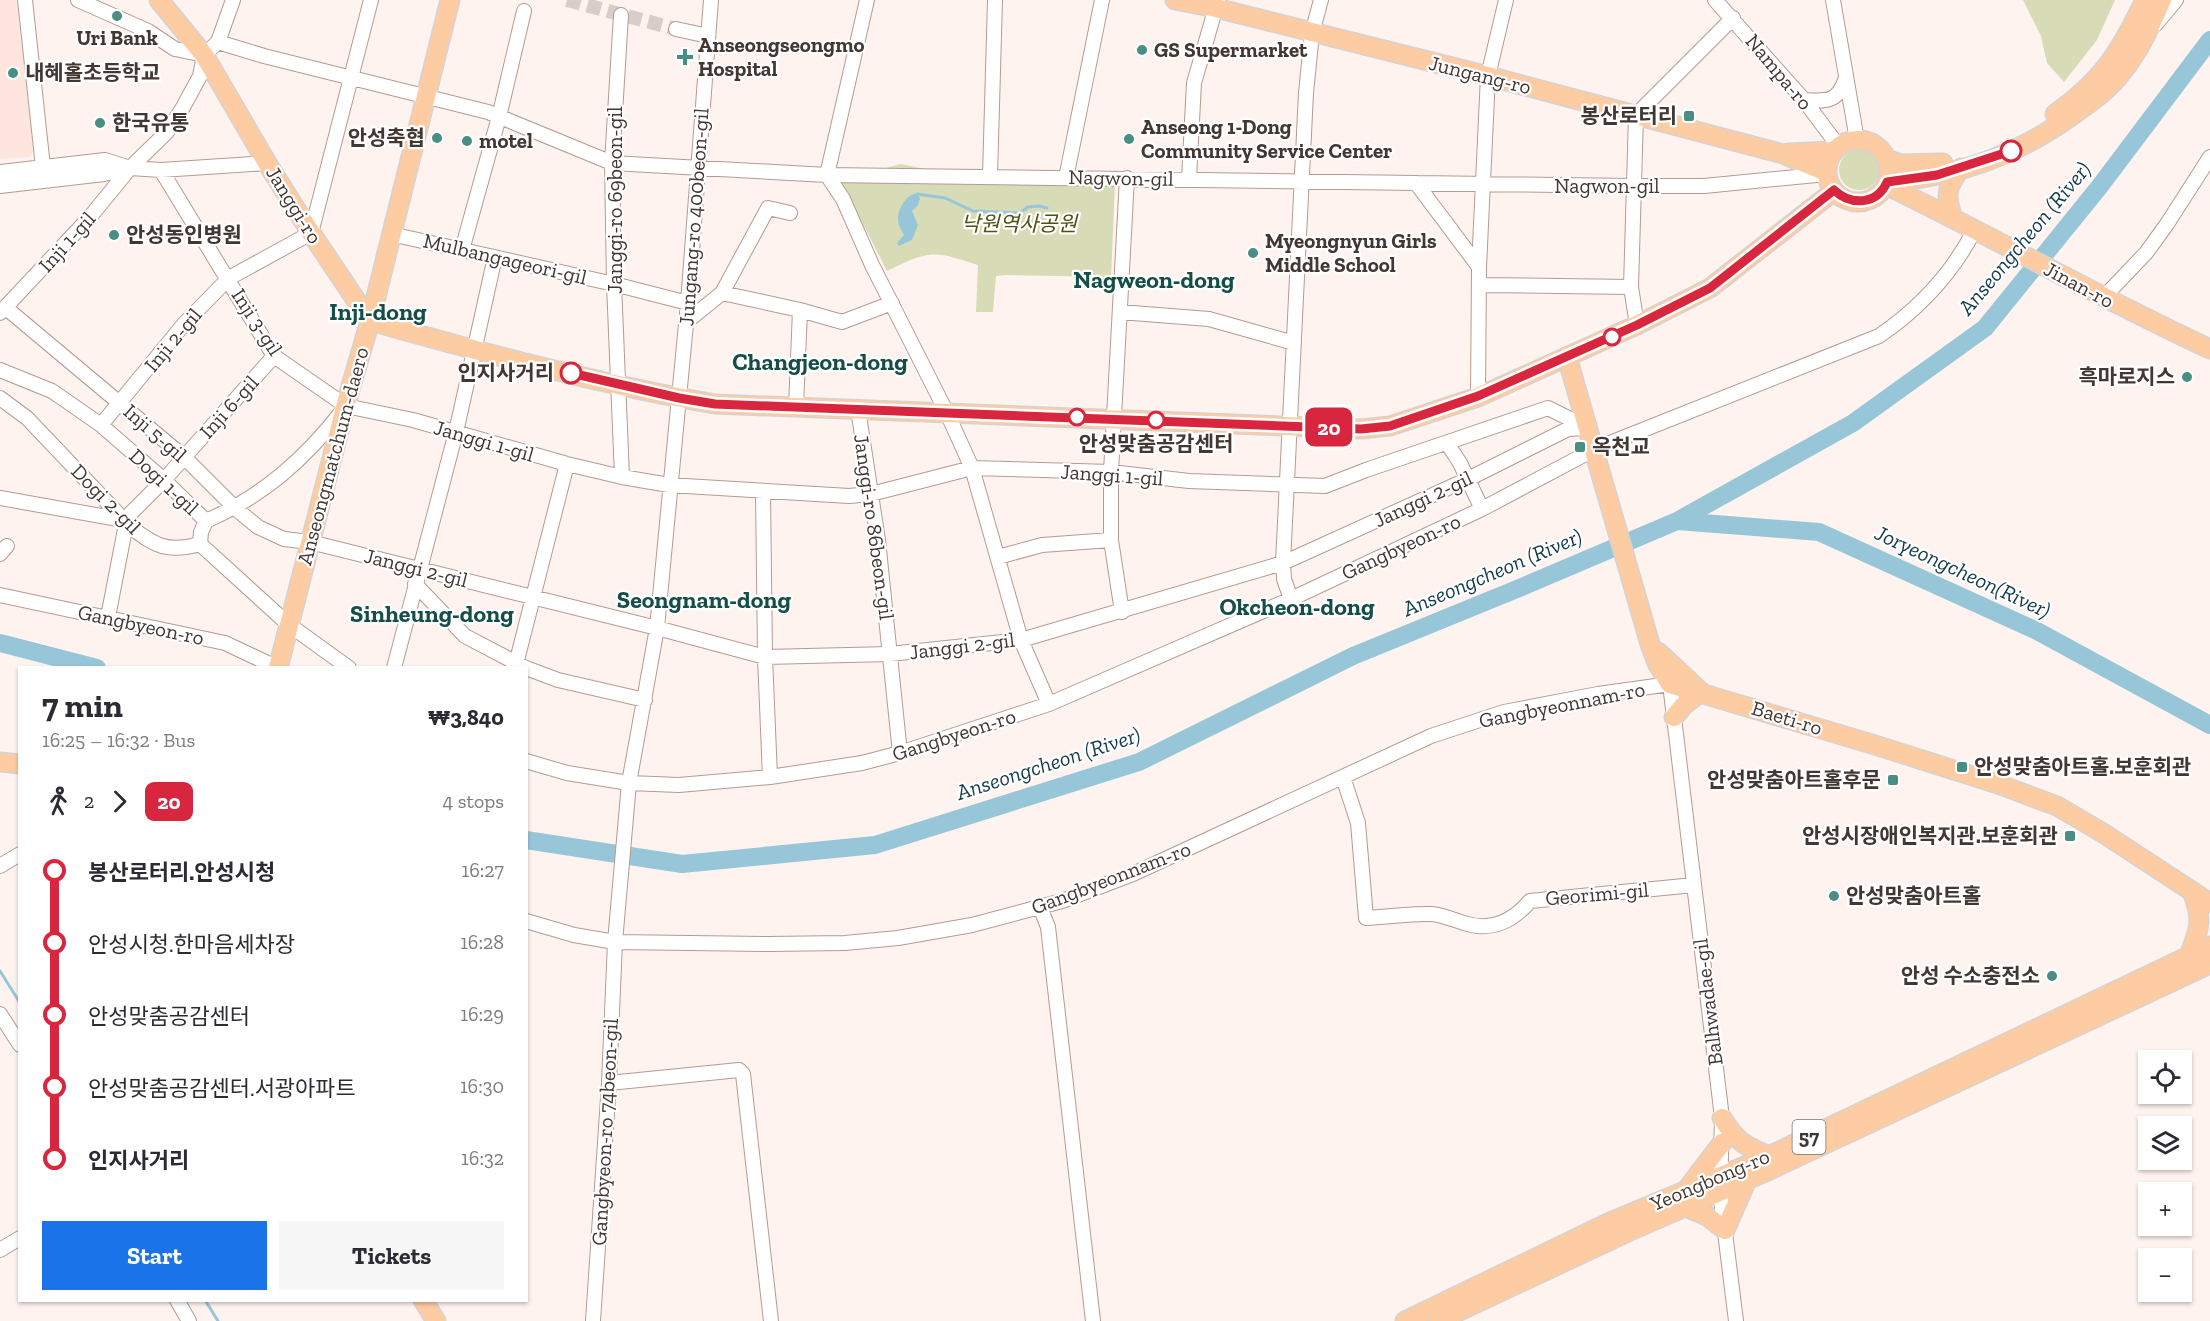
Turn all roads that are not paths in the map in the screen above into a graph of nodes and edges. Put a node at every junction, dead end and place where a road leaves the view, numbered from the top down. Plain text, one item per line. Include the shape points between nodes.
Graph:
1 (25, 0) edge
2 (78, 0) edge
3 (159, 0) edge
4 (234, 0) edge
5 (371, 0) edge
6 (450, 0) edge
7 (711, 0) edge
8 (867, 0) edge
9 (995, 0) edge
10 (1102, 0) edge
11 (1175, 0) edge
12 (1321, 0) edge
13 (1506, 0) edge
14 (1715, 0) edge
15 (1833, 0) edge
16 (2145, 0) edge
17 (2162, 0) edge
18 (2176, 0) edge
19 (1217, 4) edge
20 (524, 11) dead end
21 (621, 15) dead end
22 (1732, 18) junction
23 (676, 29) tunnel mouth
24 (1312, 33) junction
25 (708, 36) junction
26 (2145, 37) junction
27 (218, 42) junction
28 (204, 55) junction
29 (1488, 76) junction
30 (352, 77) junction
31 (1846, 78) junction
32 (427, 96) junction
33 (1804, 99) junction
34 (1636, 115) junction
35 (499, 117) junction
36 (1857, 140) junction
37 (1837, 149) junction
38 (1783, 154) junction
39 (2210, 157) edge
40 (1886, 159) junction
41 (267, 163) junction
42 (612, 163) junction
43 (44, 167) junction
44 (130, 168) junction
45 (698, 168) junction
46 (1961, 168) junction
47 (161, 170) junction
48 (0, 172) edge
49 (827, 175) junction
50 (990, 176) junction
51 (1066, 178) junction
52 (1127, 178) junction
53 (1189, 179) junction
54 (1829, 179) junction
55 (1301, 182) junction
56 (1416, 183) junction
57 (1886, 183) junction
58 (1482, 185) junction
59 (0, 186) edge
60 (1634, 186) junction
61 (790, 213) dead end
62 (1953, 218) junction
63 (311, 233) junction
64 (1982, 233) junction
65 (391, 234) junction
66 (462, 250) junction
67 (495, 257) junction
68 (1479, 267) junction
69 (229, 278) junction
70 (380, 280) junction
71 (614, 284) junction
72 (1479, 285) junction
73 (1631, 286) junction
74 (349, 289) junction
75 (723, 293) junction
76 (2100, 296) junction
77 (688, 303) junction
78 (892, 303) junction
79 (3, 310) edge
80 (800, 310) junction
81 (1120, 312) junction
82 (370, 321) junction
83 (686, 322) junction
84 (1637, 325) junction
85 (394, 328) junction
86 (1294, 343) junction
87 (363, 345) junction
88 (2210, 349) edge
89 (473, 350) junction
90 (274, 356) junction
91 (1567, 357) junction
92 (0, 370) edge
93 (619, 385) junction
94 (1478, 396) junction
95 (0, 398) edge
96 (679, 398) junction
97 (120, 403) junction
98 (346, 406) junction
99 (796, 407) junction
100 (858, 409) junction
101 (947, 413) junction
102 (1114, 419) junction
103 (101, 425) junction
104 (1290, 426) junction
105 (1587, 428) junction
106 (456, 432) junction
107 (1447, 443) junction
108 (1596, 453) junction
109 (184, 458) junction
110 (567, 464) junction
111 (972, 468) junction
112 (1111, 472) junction
113 (622, 477) junction
114 (1468, 479) junction
115 (164, 480) junction
116 (1286, 484) junction
117 (669, 485) junction
118 (763, 491) junction
119 (871, 494) junction
120 (0, 498) edge
121 (235, 508) junction
122 (1482, 509) junction
123 (206, 521) junction
124 (125, 522) junction
125 (1111, 540) junction
126 (310, 542) junction
127 (200, 544) junction
128 (998, 557) junction
129 (1283, 563) junction
130 (418, 570) junction
131 (415, 584) junction
132 (0, 595) edge
133 (533, 597) junction
134 (1291, 599) junction
135 (1122, 612) junction
136 (108, 617) junction
137 (288, 624) junction
138 (657, 628) junction
139 (1021, 640) junction
140 (890, 654) junction
141 (765, 657) junction
142 (1662, 662) junction
143 (274, 666) edge
144 (278, 666) edge
145 (346, 666) edge
146 (394, 666) edge
147 (519, 666) edge
148 (521, 666) edge
149 (528, 669) edge
150 (1670, 684) junction
151 (1701, 692) junction
152 (645, 700) junction
153 (1049, 704) junction
154 (1674, 717) junction
155 (900, 753) junction
156 (0, 762) edge
157 (528, 762) edge
158 (18, 764) edge
159 (770, 777) junction
160 (1343, 777) junction
161 (629, 786) junction
162 (18, 855) edge
163 (0, 866) edge
164 (1694, 885) junction
165 (2193, 891) junction
166 (2210, 903) edge
167 (1040, 907) junction
168 (528, 922) edge
169 (615, 942) junction
170 (2210, 946) edge
171 (2189, 964) junction
172 (2210, 964) edge
173 (2210, 970) edge
174 (0, 1014) edge
175 (18, 1042) edge
176 (609, 1083) junction
177 (1722, 1118) junction
178 (1722, 1143) junction
179 (1769, 1156) junction
180 (1747, 1180) junction
181 (1721, 1184) junction
182 (1686, 1198) junction
183 (1725, 1230) junction
184 (18, 1239) edge
185 (0, 1250) edge
186 (178, 1302) edge
187 (424, 1302) edge
188 (189, 1321) edge
189 (436, 1321) edge
190 (593, 1321) edge
191 (771, 1321) edge
192 (1093, 1321) edge
193 (1405, 1321) edge
194 (1437, 1321) edge
195 (1736, 1321) edge

1 - 43 street
2 - 28 street via 148,31 175,49
3 - 28 main road, Janggi-ro
4 - 27 street
5 - 30 street
6 - 32 main road, Anseongmatchum-daero
7 - 25 street, Jungang-ro 400beon-gil
8 - 49 street
9 - 50 street
10 - 51 street
11 - 19 main road, Jungang-ro
12 - 24 street
13 - 29 street
14 - 22 street, Nampa-ro
15 - 31 street
16 - 40 main road via 2122,47 2103,73 2038,126 2000,147 1957,161 1924,165
17 - 26 main road
18 - 26 street
19 - 24 main road, Jungang-ro
19 - 53 street via 1194,83
20 - 35 street
21 - 42 street, Janggi-ro 69beon-gil
22 - 33 street, Nampa-ro
22 - 34 street
23 - 25 street
24 - 29 main road, Jungang-ro
24 - 55 street
25 - 45 street, Jungang-ro 400beon-gil
26 - 46 main road via 2122,73 2093,101 2051,131 2028,144
27 - 28 street
27 - 30 street, Nagwon-gil
28 - 41 main road, Janggi-ro
28 - 44 street, Inji 1-gil via 200,76 182,110 167,132
29 - 34 main road, Jungang-ro
29 - 58 street
30 - 32 street, Nagwon-gil
30 - 63 street
31 - 33 street via 1837,96 1830,100
31 - 36 street
32 - 35 street, Nagwon-gil
32 - 65 main road, Anseongmatchum-daero
33 - 37 street, Nampa-ro
34 - 38 main road, Jungang-ro
34 - 60 street
35 - 42 street, Nagwon-gil
35 - 66 street
36 - 37 main road
36 - 40 main road via 1877,146
37 - 38 main road, Jungang-ro
37 - 54 main road via 1828,161
38 - 54 main road, Jungang-ro
39 - 76 street via 2146,254
40 - 57 main road
41 - 47 street
41 - 63 main road, Janggi-ro
42 - 45 street, Nagwon-gil
42 - 71 street, Janggi-ro 69beon-gil
43 - 44 street via 105,160
43 - 48 street
44 - 47 street
44 - 59 street
44 - 79 street, Inji 1-gil
45 - 49 street, Nagwon-gil
45 - 77 street, Jungang-ro 400beon-gil
46 - 57 main road
46 - 62 main road via 1948,188 1947,202
47 - 69 street
49 - 50 street, Nagwon-gil
49 - 78 street via 843,199
50 - 51 street, Nagwon-gil
51 - 52 street, Nagwon-gil
52 - 53 street, Nagwon-gil
52 - 81 street
53 - 55 street, Nagwon-gil
54 - 57 main road via 1841,197 1860,202 1879,194
54 - 60 street, Nagwon-gil
54 - 84 main road via 1710,288
55 - 56 street, Nagwon-gil
55 - 86 street
56 - 58 street, Nagwon-gil
56 - 68 street
57 - 62 main road, Jinan-ro
58 - 60 street, Nagwon-gil
58 - 68 street
60 - 73 street
61 - 75 street via 768,208
62 - 64 main road, Jinan-ro
63 - 69 street, Inji 2-gil
63 - 74 main road, Janggi-ro
64 - 76 main road, Jinan-ro
64 - 108 street, Gangbyeon-ro via 1904,319 1879,336
65 - 66 street, Mulbangageori-gil
65 - 70 main road, Anseongmatchum-daero
66 - 67 street, Mulbangageori-gil
67 - 71 street, Mulbangageori-gil
67 - 89 street
68 - 72 street
69 - 90 street, Inji 3-gil
69 - 97 street, Inji 2-gil via 184,324
70 - 74 main road
70 - 82 main road, Anseongmatchum-daero
71 - 77 street, Mulbangageori-gil
71 - 93 street, Janggi-ro 69beon-gil
72 - 73 street
72 - 94 street
73 - 84 street
74 - 82 main road, Janggi-ro
74 - 87 main road
75 - 80 street
75 - 83 street
76 - 88 main road, Jinan-ro
77 - 83 street, Jungang-ro 400beon-gil
78 - 80 street via 842,322
78 - 101 street
79 - 97 street, Inji 5-gil
80 - 99 street
81 - 86 street via 1209,319
81 - 102 street
82 - 85 main road
82 - 87 main road, Anseongmatchum-daero
83 - 96 street, Jungang-ro 400beon-gil
84 - 91 main road
85 - 87 main road
85 - 89 main road
86 - 104 street
87 - 98 main road, Anseongmatchum-daero
89 - 93 main road
89 - 106 street
90 - 98 street, Inji 3-gil
90 - 109 street, Inji 6-gil
91 - 94 main road
91 - 105 main road
92 - 103 street, Dogi 1-gil via 52,391
93 - 96 main road
93 - 113 street
94 - 104 main road via 1390,426
95 - 124 street, Dogi 2-gil via 27,418
96 - 99 main road via 715,404
96 - 117 street, Jungang-ro 400beon-gil
97 - 103 street, Inji 2-gil
97 - 109 street, Inji 5-gil
98 - 106 street, Janggi 1-gil
98 - 121 street via 286,472
98 - 126 main road, Anseongmatchum-daero
99 - 100 main road
100 - 101 main road
100 - 119 street, Janggi-ro 86beon-gil
101 - 102 main road
101 - 111 street
102 - 104 main road
102 - 112 street
103 - 115 street, Dogi 1-gil
104 - 116 street
105 - 107 street, Janggi 1-gil via 1548,408
105 - 108 main road
105 - 114 street, Janggi 2-gil via 1568,429
106 - 110 street, Janggi 1-gil
106 - 130 street
107 - 114 street
107 - 116 street, Janggi 1-gil via 1325,486
108 - 122 street, Gangbyeon-ro
108 - 142 main road via 1650,645
109 - 115 street, Inji 6-gil
109 - 121 street, Inji 5-gil
110 - 113 street, Janggi 1-gil
110 - 133 street
111 - 112 street, Janggi 1-gil
111 - 119 street, Janggi 1-gil
111 - 128 street
112 - 116 street, Janggi 1-gil via 1189,482
112 - 125 street
113 - 117 street, Janggi 1-gil
114 - 122 street
114 - 129 street, Janggi 2-gil
115 - 123 street, Dogi 1-gil
115 - 124 street, Inji 6-gil
116 - 129 street
117 - 118 street, Janggi 1-gil
117 - 138 street, Jungang-ro 400beon-gil
118 - 119 street, Janggi 1-gil
118 - 141 street
119 - 140 street, Janggi-ro 86beon-gil
120 - 124 street
121 - 123 street
121 - 126 street, Inji 5-gil via 275,535
122 - 134 street, Gangbyeon-ro
123 - 127 street, Dogi 1-gil
124 - 127 street, Dogi 2-gil via 156,545 183,549
124 - 136 street
125 - 128 street via 1042,545
125 - 135 street
126 - 130 street, Janggi 2-gil
126 - 137 main road, Anseongmatchum-daero
127 - 137 street, Dogi 1-gil
128 - 139 street
129 - 134 street
129 - 135 street, Janggi 2-gil
130 - 131 street
130 - 133 street, Janggi 2-gil
131 - 146 street
131 - 147 street via 465,636
132 - 136 street, Gangbyeon-ro
133 - 138 street, Janggi 2-gil
133 - 148 street
134 - 153 street, Gangbyeon-ro
135 - 139 street, Janggi 2-gil
136 - 143 street, Gangbyeon-ro via 225,643
137 - 144 main road, Anseongmatchum-daero
137 - 145 street, Dogi 1-gil
138 - 141 street, Janggi 2-gil
138 - 152 street, Jungang-ro 400beon-gil
139 - 140 street, Janggi 2-gil
139 - 153 street
140 - 141 street, Janggi 2-gil
140 - 155 street, Janggi-ro 86beon-gil
141 - 159 street
142 - 150 main road
142 - 151 main road
149 - 152 street
150 - 151 main road, Baeti-ro
150 - 154 street, Balhwadae-gil
150 - 160 street, Gangbyeonnam-ro via 1504,712 1431,736
151 - 154 main road
151 - 165 main road, Baeti-ro via 2057,806
152 - 161 street, Gangbyeon-ro 74beon-gil
153 - 155 street, Gangbyeon-ro
154 - 164 street, Balhwadae-gil
155 - 159 street, Gangbyeon-ro
156 - 158 main road
157 - 161 street, Gangbyeon-ro
159 - 161 street, Gangbyeon-ro
160 - 164 street, Georimi-gil via 1358,823 1366,918 1436,914 1484,927 1509,921 1530,900
160 - 167 street, Gangbyeonnam-ro via 1133,874
161 - 169 street, Gangbyeon-ro 74beon-gil
162 - 163 street
164 - 177 street, Balhwadae-gil
165 - 166 main road, Baeti-ro
165 - 171 main road via 2200,927
167 - 169 street, Gangbyeonnam-ro via 942,931 845,943
167 - 192 street via 1048,927
168 - 169 street, Gangbyeonnam-ro
169 - 176 street, Gangbyeon-ro 74beon-gil
170 - 171 main road, Yeongbong-ro / 57
171 - 172 main road, Yeongbong-ro / 57
171 - 173 main road
171 - 179 main road, Yeongbong-ro / 57
171 - 180 main road, Yeongbong-ro / 57
174 - 175 street
176 - 190 street, Gangbyeon-ro 74beon-gil
176 - 191 street via 738,1070 743,1074
177 - 178 street, Balhwadae-gil
177 - 179 main road via 1742,1144
178 - 181 street, Balhwadae-gil
178 - 182 main road
179 - 181 main road, Yeongbong-ro / 57
180 - 181 main road, Yeongbong-ro / 57
180 - 183 main road
181 - 182 main road, Yeongbong-ro / 57
181 - 183 street, Balhwadae-gil
182 - 183 main road
182 - 193 main road, Yeongbong-ro / 57 via 1608,1223
182 - 194 main road, Yeongbong-ro / 57
183 - 195 street, Balhwadae-gil
184 - 185 street
186 - 188 street
187 - 189 main road

